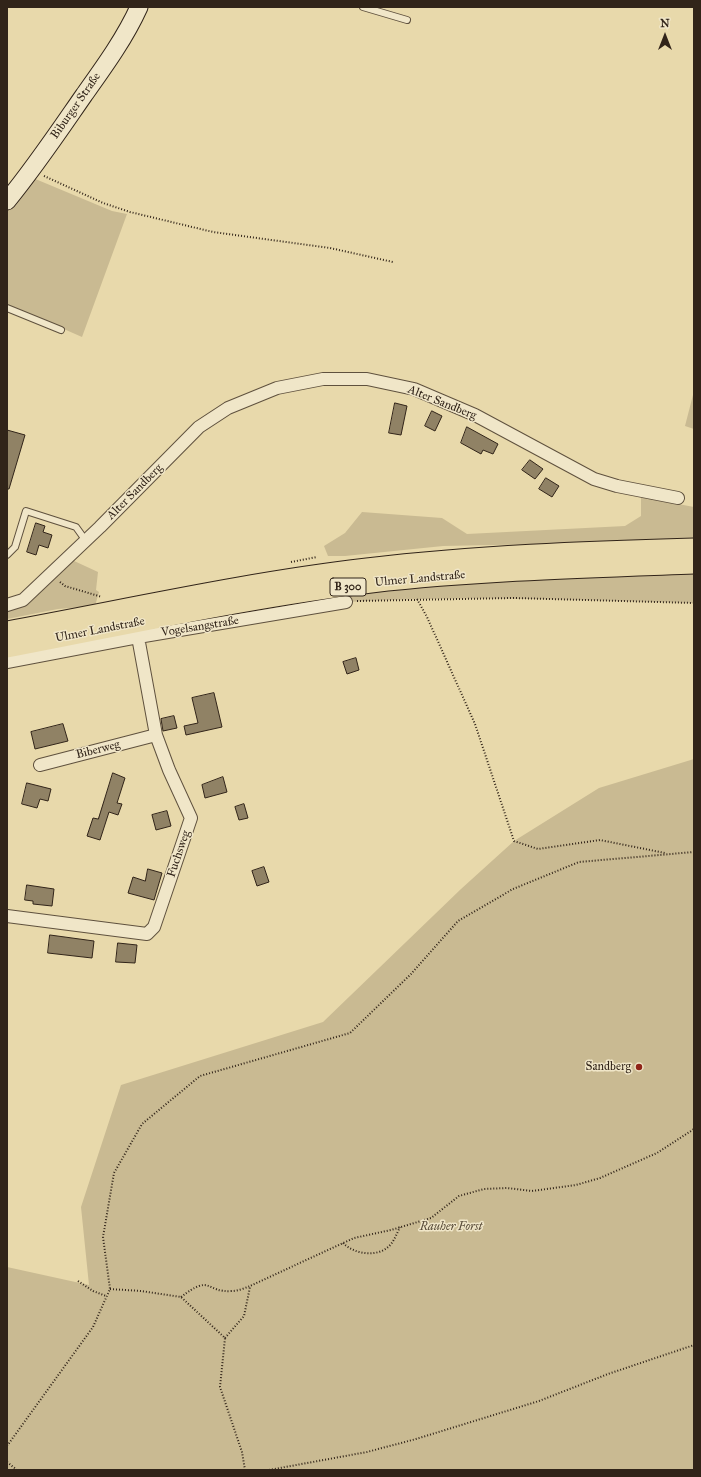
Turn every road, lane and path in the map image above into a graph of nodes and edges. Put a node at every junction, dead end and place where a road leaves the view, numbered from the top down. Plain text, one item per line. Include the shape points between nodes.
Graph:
1 (139, 7) edge
2 (363, 7) edge
3 (407, 20) dead end
4 (33, 170) junction
5 (7, 201) edge
6 (393, 262) dead end
7 (7, 308) edge
8 (61, 330) dead end
9 (678, 498) dead end
10 (86, 541) junction
11 (694, 548) edge
12 (7, 556) edge
13 (694, 564) edge
14 (51, 574) junction
15 (105, 598) dead end
16 (417, 599) junction
17 (346, 602) joint
18 (694, 603) edge
19 (7, 605) edge
20 (7, 631) edge
21 (138, 637) junction
22 (7, 648) edge
23 (7, 662) edge
24 (156, 735) junction
25 (40, 765) dead end
26 (694, 852) edge
27 (668, 854) junction
28 (7, 916) edge
29 (694, 1129) edge
30 (400, 1227) junction
31 (343, 1243) junction
32 (78, 1281) dead end
33 (250, 1286) junction
34 (110, 1289) junction
35 (106, 1296) junction
36 (181, 1296) junction
37 (225, 1338) junction
38 (694, 1345) edge
39 (7, 1446) edge
40 (7, 1462) edge
41 (17, 1470) edge
42 (245, 1470) edge
43 (269, 1470) edge

1 - 4 street, Biburger Straße via 101,71
2 - 3 lane
4 - 5 street, Biburger Straße
4 - 6 path via 89,198 130,212 213,232 330,248
7 - 8 lane
9 - 10 street, Alter Sandberg via 594,479 475,415 414,389 367,379 323,379 276,388 228,408 199,427
10 - 12 lane via 76,527 26,511 15,546
10 - 14 street, Alter Sandberg
11 - 20 main road, Ulmer Landstraße / B 300 via 486,557 366,568 242,586
13 - 22 main road, Ulmer Landstraße / B 300 via 479,573 369,584 294,594
14 - 15 path via 65,586
14 - 19 street, Alter Sandberg via 23,600
16 - 17 path
16 - 18 path via 513,598
16 - 27 path via 428,617 475,724 514,842 538,849 600,840
17 - 21 street, Vogelsangstraße
21 - 23 street, Vogelsangstraße
21 - 24 street, Fuchsweg
24 - 25 street, Biberweg
24 - 28 street, Fuchsweg via 168,770 191,818 154,927 146,934
26 - 27 path
27 - 34 path via 579,862 513,889 458,920 411,974 350,1033 200,1076 142,1124 114,1173 103,1237
29 - 30 path via 657,1153 600,1178 576,1185 532,1191 484,1189 459,1196 431,1218
30 - 31 path
30 - 31 path via 391,1245 382,1252 367,1254 349,1248
31 - 33 path
32 - 35 path
33 - 36 path via 233,1291 220,1290 208,1284 195,1286
33 - 37 path via 244,1316
34 - 35 path
34 - 36 path
35 - 39 path via 93,1327
36 - 37 path
37 - 42 path via 220,1387 242,1452
38 - 43 path via 539,1401 416,1439 367,1452
40 - 41 path

